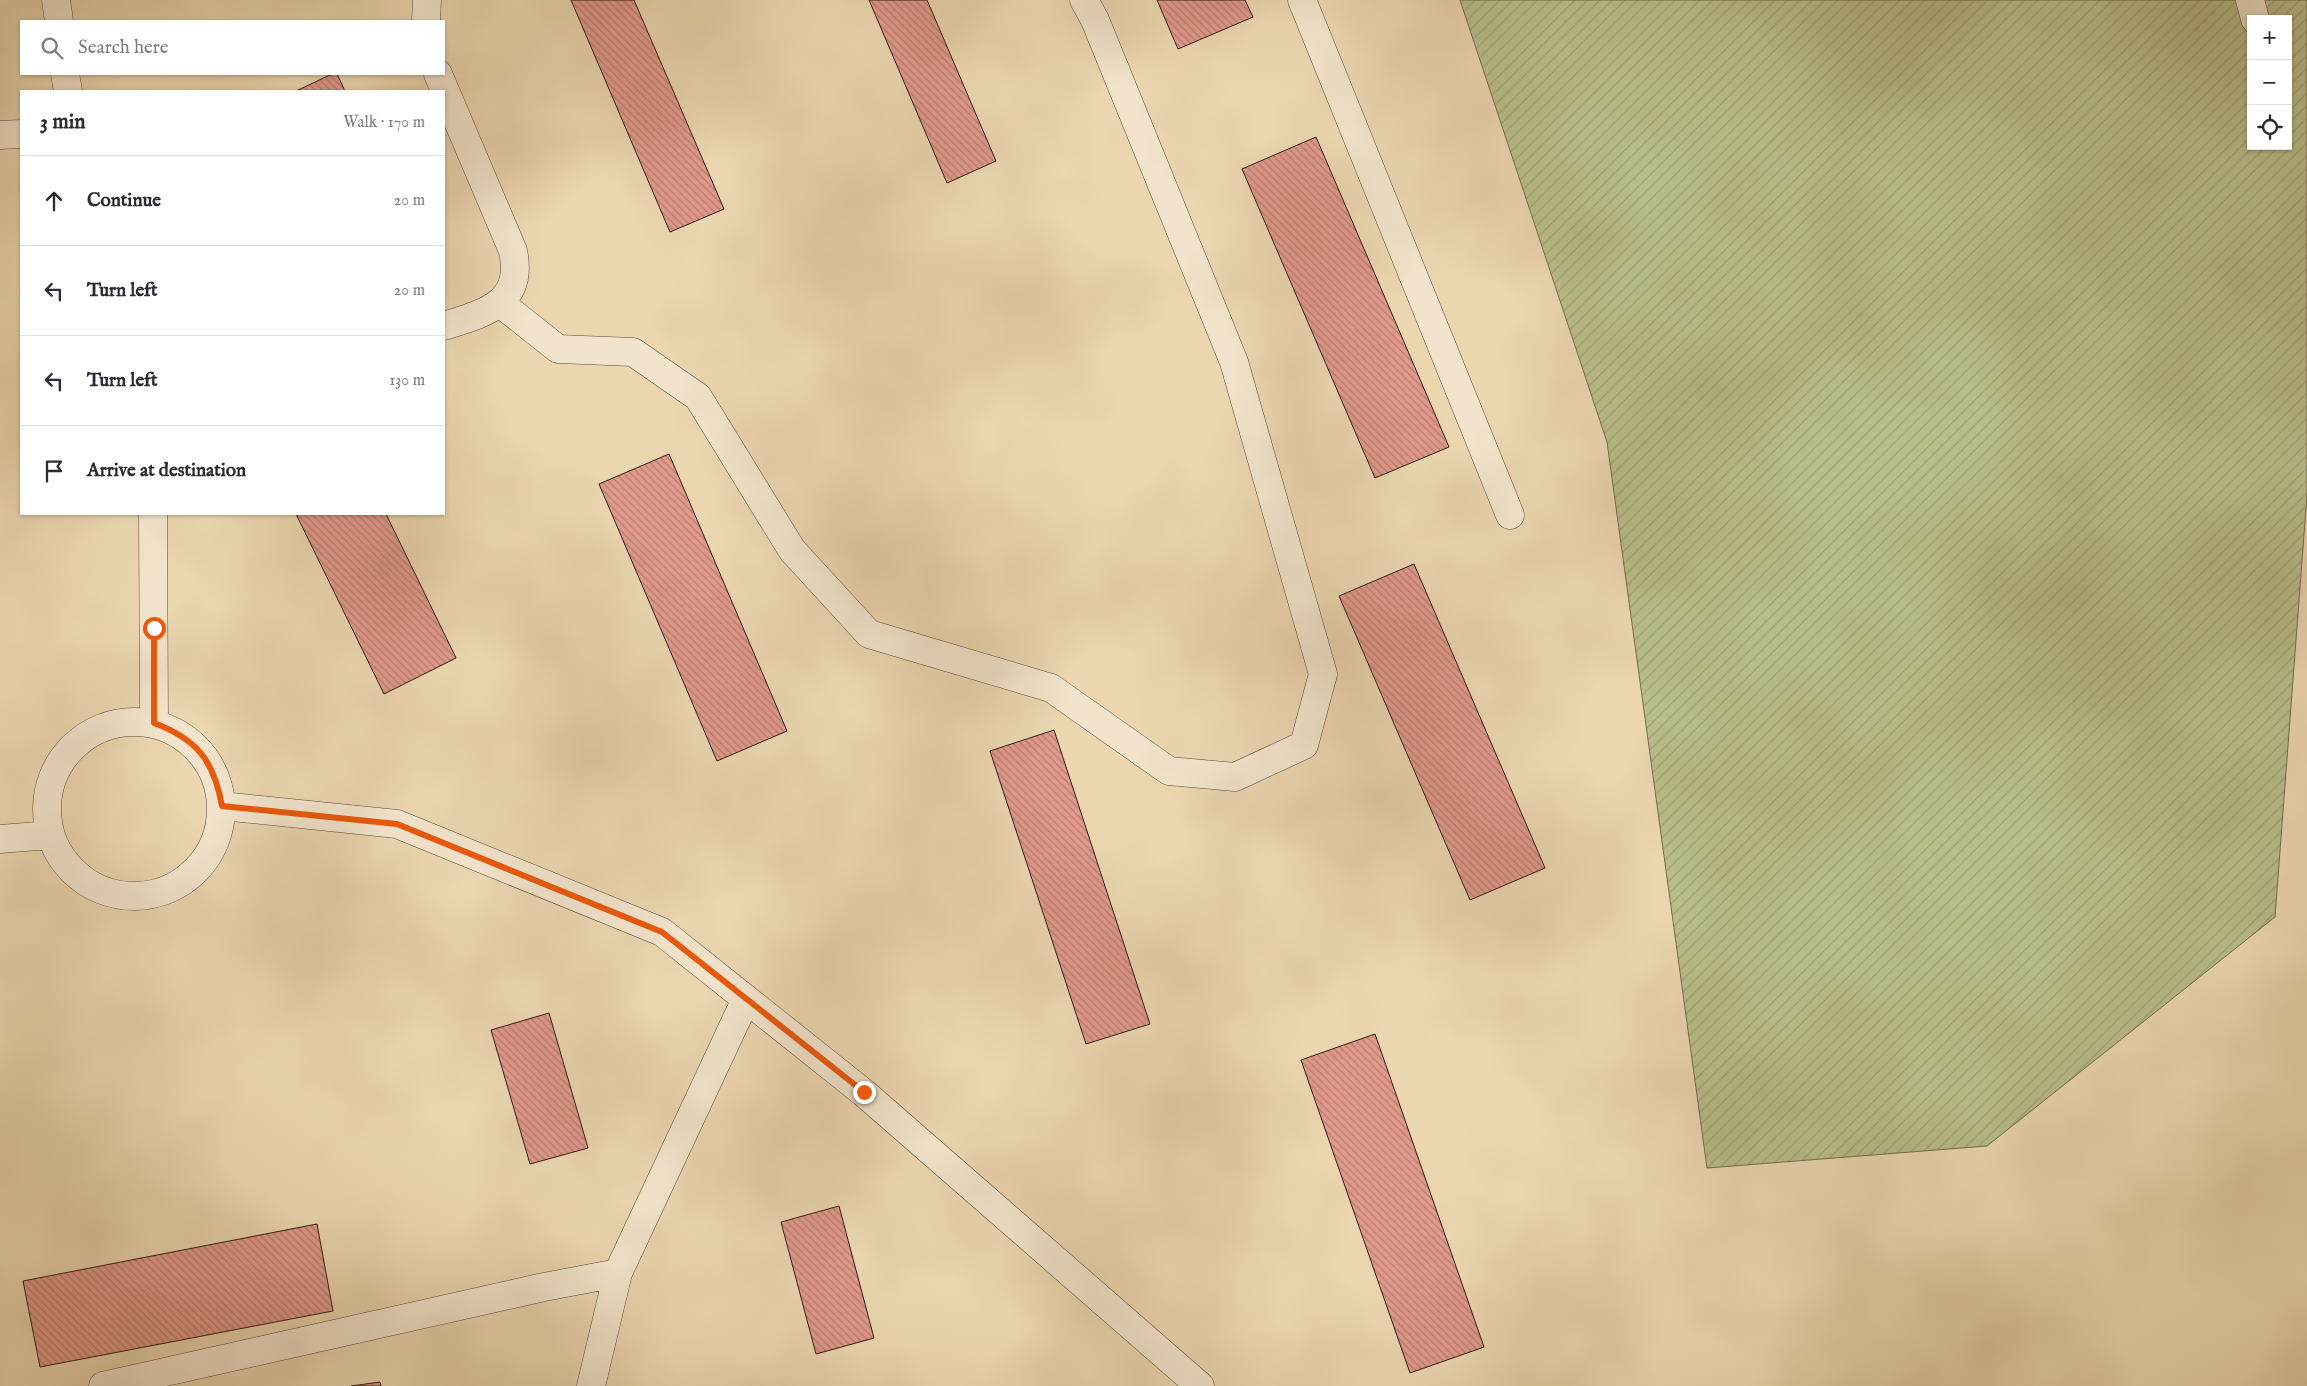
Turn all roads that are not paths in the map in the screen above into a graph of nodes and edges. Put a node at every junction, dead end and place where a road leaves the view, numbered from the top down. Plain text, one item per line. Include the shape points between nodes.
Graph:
1 (56, 0) edge
2 (427, 0) edge
3 (1084, 0) edge
4 (1302, 0) edge
5 (2250, 0) edge
6 (2254, 15) edge
7 (59, 20) edge
8 (426, 20) edge
9 (65, 75) edge
10 (438, 75) edge
11 (68, 90) edge
12 (445, 90) edge
13 (445, 91) edge
14 (20, 134) edge
15 (0, 135) edge
16 (500, 303) junction
17 (445, 326) edge
18 (154, 515) edge
19 (1510, 515) dead end
20 (154, 723) junction
21 (222, 806) junction
22 (50, 835) junction
23 (0, 839) edge
24 (746, 999) junction
25 (618, 1273) junction
26 (104, 1386) edge
27 (591, 1386) edge
28 (1200, 1386) edge

1 - 7 street
2 - 8 street
3 - 16 street via 1095,20 1234,362 1323,674 1304,745 1235,777 1168,771 1052,688 869,634 792,550 698,397 633,352 558,349
4 - 19 street
5 - 6 street
9 - 11 street
10 - 12 street
13 - 16 street via 513,251 514,278 510,291
14 - 15 street
16 - 17 street via 488,311
18 - 20 street
20 - 21 street via 175,731 194,744 208,762 218,784
20 - 22 street via 131,721 108,725 88,734 70,749 56,768 48,789 46,812
21 - 22 street via 212,851 198,869 174,887 137,897 114,895 93,887 74,873 60,856
21 - 24 street via 397,824 662,932
22 - 23 street
24 - 25 street
24 - 28 street via 864,1092
25 - 26 street
25 - 27 street

